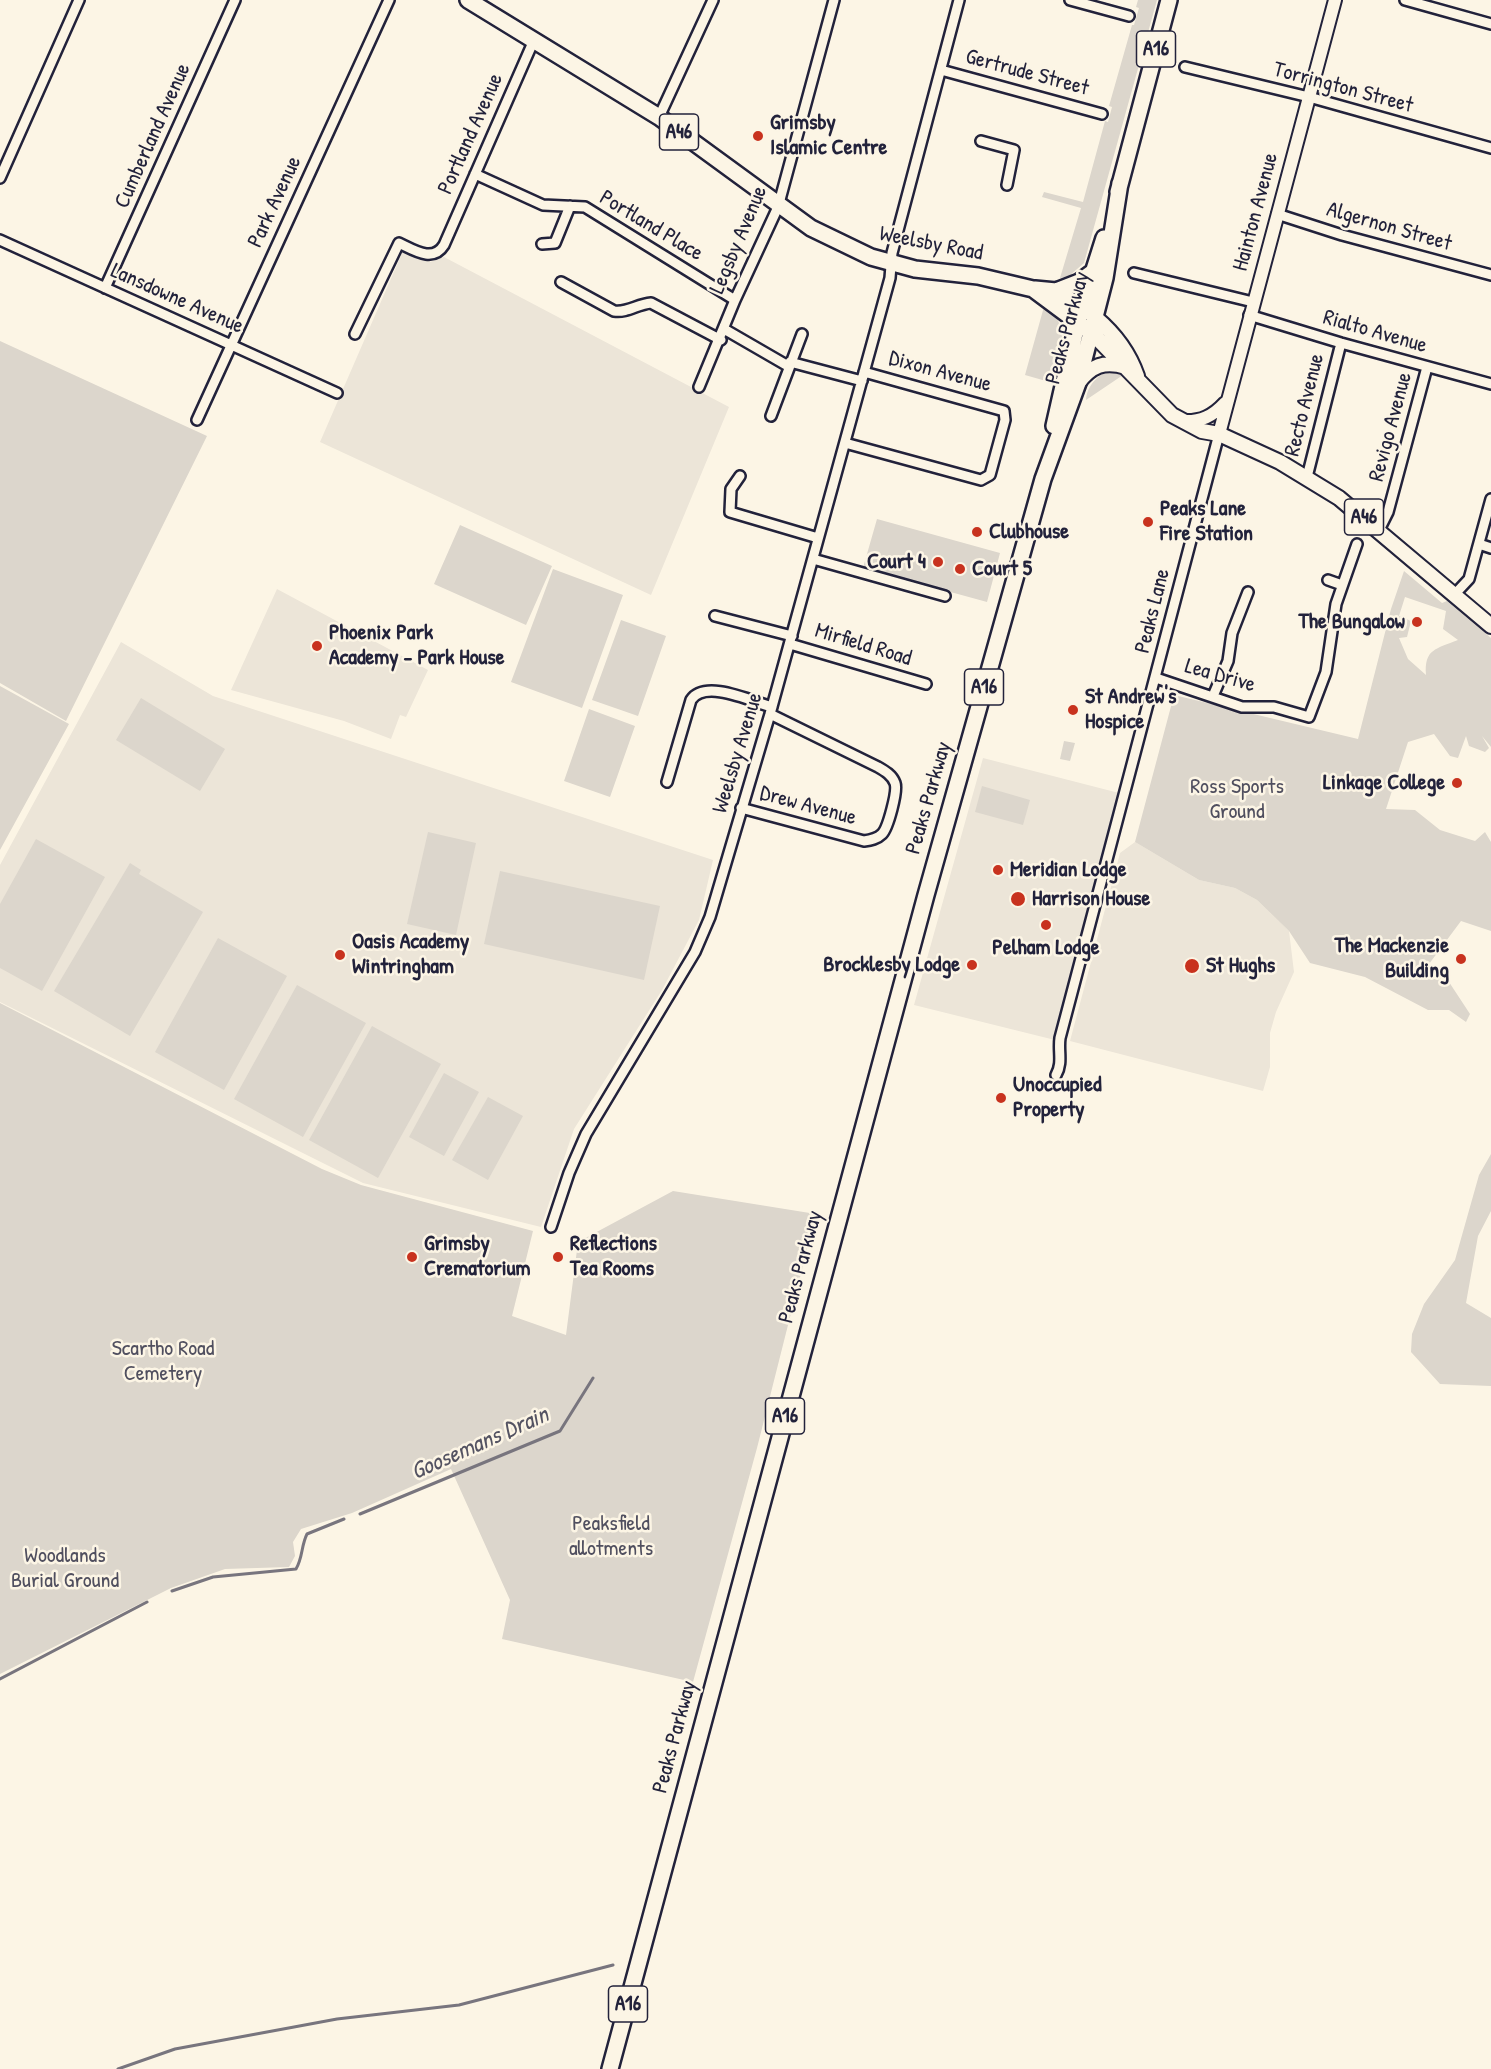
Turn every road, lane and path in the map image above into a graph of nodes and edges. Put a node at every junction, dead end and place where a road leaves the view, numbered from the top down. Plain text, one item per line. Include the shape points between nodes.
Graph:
1 (79, 0) edge
2 (235, 0) edge
3 (389, 0) edge
4 (468, 0) edge
5 (713, 0) edge
6 (834, 0) edge
7 (959, 0) edge
8 (1070, 0) edge
9 (1169, 0) edge
10 (1335, 0) edge
11 (1405, 0) edge
12 (1129, 16) dead end
13 (1491, 24) edge
14 (534, 40) junction
15 (1185, 67) dead end
16 (941, 70) junction
17 (1309, 97) junction
18 (1102, 114) dead end
19 (659, 117) junction
20 (981, 141) dead end
21 (1491, 148) edge
22 (476, 174) junction
23 (0, 178) edge
24 (1120, 183) junction
25 (1007, 185) dead end
26 (570, 206) junction
27 (778, 207) junction
28 (1277, 214) junction
29 (0, 240) edge
30 (543, 244) dead end
31 (890, 262) junction
32 (1094, 271) junction
33 (1134, 273) dead end
34 (1491, 275) edge
35 (561, 282) dead end
36 (105, 288) junction
37 (1033, 289) junction
38 (1056, 291) junction
39 (735, 300) junction
40 (1253, 302) junction
41 (1080, 314) junction
42 (1249, 315) junction
43 (1096, 318) junction
44 (724, 329) junction
45 (1092, 333) junction
46 (355, 334) dead end
47 (802, 334) dead end
48 (721, 340) junction
49 (1341, 344) junction
50 (231, 345) junction
51 (789, 364) junction
52 (1126, 367) junction
53 (1427, 367) junction
54 (863, 376) junction
55 (1138, 377) junction
56 (1078, 383) junction
57 (1491, 384) edge
58 (699, 387) dead end
59 (338, 393) dead end
60 (1227, 401) junction
61 (771, 416) dead end
62 (197, 420) dead end
63 (1182, 421) junction
64 (1219, 435) junction
65 (844, 443) junction
66 (740, 476) dead end
67 (1307, 477) junction
68 (1043, 479) junction
69 (1491, 499) edge
70 (1379, 530) junction
71 (818, 538) junction
72 (1357, 544) dead end
73 (1479, 544) junction
74 (1491, 548) edge
75 (813, 559) junction
76 (1328, 580) dead end
77 (1342, 585) junction
78 (1248, 592) dead end
79 (1454, 595) junction
80 (945, 596) dead end
81 (715, 616) dead end
82 (1491, 626) edge
83 (791, 640) junction
84 (1156, 678) junction
85 (926, 684) dead end
86 (1213, 696) junction
87 (771, 711) junction
88 (667, 782) dead end
89 (741, 808) junction
90 (1056, 1075) dead end
91 (551, 1227) dead end
92 (610, 2069) edge

1 - 23 street
2 - 36 street, Cumberland Avenue
3 - 50 street, Park Avenue
4 - 14 highway, Weelsby Road / A46
5 - 19 street
6 - 27 street, Legsby Avenue
7 - 16 street, Weelsby Avenue
8 - 12 street
9 - 24 highway, Peaks Parkway / A16
10 - 17 main road, Hainton Avenue
11 - 13 street
14 - 19 highway, Weelsby Road / A46
14 - 22 street, Portland Avenue
15 - 17 street, Torrington Street
16 - 18 street, Gertrude Street
16 - 31 street, Weelsby Avenue
17 - 21 street, Torrington Street
17 - 28 main road, Hainton Avenue
19 - 27 highway, Weelsby Road / A46
20 - 25 street via 1014,150
22 - 26 street, Portland Place via 543,205
22 - 46 street, Portland Avenue via 437,254 399,243
24 - 32 highway, Peaks Parkway / A16
24 - 43 highway, Peaks Parkway / A16
26 - 30 street via 555,243
26 - 39 street, Portland Place via 585,207
27 - 31 highway, Weelsby Road / A46 via 847,247
27 - 39 street, Legsby Avenue
28 - 34 street, Algernon Street
28 - 40 main road, Hainton Avenue
29 - 36 street, Lansdowne Avenue
31 - 37 highway, Weelsby Road / A46
31 - 54 street, Weelsby Avenue via 890,278
32 - 38 highway, A46
32 - 41 highway, Peaks Parkway / A16
33 - 40 street
35 - 48 street via 614,311 651,303
36 - 50 street, Lansdowne Avenue
37 - 38 highway, A46
37 - 41 highway, Weelsby Road / A46
38 - 41 highway, A46
39 - 44 street, Legsby Avenue
40 - 42 main road, Hainton Avenue
41 - 43 highway, Weelsby Road / A46
41 - 45 highway, Weelsby Road / A46
41 - 68 highway, Peaks Parkway / A16
42 - 49 street, Rialto Avenue
42 - 60 main road, Hainton Avenue
43 - 45 highway, Peaks Parkway / A16
43 - 55 main road, Weelsby Road / A46 via 1131,357
44 - 48 street, Legsby Avenue
44 - 51 street
45 - 52 main road, Weelsby Road / A46
45 - 56 highway, Peaks Parkway / A16
47 - 51 street
48 - 58 street, Legsby Avenue
49 - 53 street, Rialto Avenue
49 - 67 street, Recto Avenue
50 - 59 street, Lansdowne Avenue
50 - 62 street, Park Avenue
51 - 54 street
51 - 61 street
52 - 55 main road, Weelsby Road / A46
52 - 56 main road via 1101,364
53 - 57 street, Rialto Avenue
53 - 70 street, Revigo Avenue via 1388,512
54 - 65 street, Weelsby Avenue
54 - 65 street, Dixon Avenue via 1004,411 990,475 981,480
55 - 63 main road, Weelsby Road / A46 via 1158,403
56 - 68 highway, Peaks Parkway / A16
60 - 63 main road via 1215,414
60 - 64 main road, Hainton Avenue
63 - 64 main road, Weelsby Road / A46
64 - 67 main road, Weelsby Road / A46
64 - 84 street, Peaks Lane
65 - 71 street, Weelsby Avenue
66 - 71 street via 731,489 730,512
67 - 70 main road, Weelsby Road / A46
68 - 92 highway, Peaks Parkway / A16 via 833,1234
69 - 73 street
70 - 79 main road, Weelsby Road / A46
71 - 75 street, Weelsby Avenue
72 - 77 street
73 - 74 street
73 - 79 street via 1469,579
75 - 80 street
75 - 83 street, Weelsby Avenue
76 - 77 street
77 - 86 street, Lea Drive via 1330,632 1326,672 1309,717 1274,707 1242,707
78 - 86 street via 1232,633 1228,662
79 - 82 main road, Weelsby Road / A46
81 - 83 street, Mirfield Road
83 - 85 street, Mirfield Road
83 - 87 street, Weelsby Avenue
84 - 86 street, Lea Drive
84 - 90 street, Peaks Lane via 1060,1038 1061,1066
87 - 88 street, Drew Avenue via 712,690 699,692 691,700
87 - 89 street, Weelsby Avenue
87 - 89 street, Drew Avenue via 886,771 896,785 886,829 877,838 864,841
89 - 91 street, Weelsby Avenue via 710,917 695,952 586,1134

